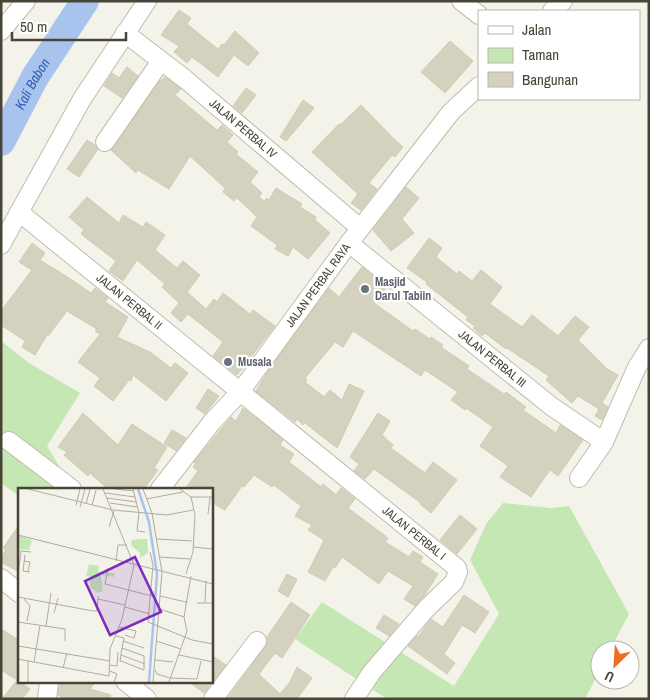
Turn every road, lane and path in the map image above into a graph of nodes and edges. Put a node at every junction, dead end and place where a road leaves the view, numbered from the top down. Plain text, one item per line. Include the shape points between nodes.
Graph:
1 (26, 1) edge
2 (147, 1) edge
3 (462, 1) edge
4 (563, 1) edge
5 (553, 10) edge
6 (478, 14) edge
7 (1, 31) edge
8 (125, 33) junction
9 (161, 61) junction
10 (478, 87) edge
11 (105, 142) dead end
12 (19, 212) junction
13 (360, 228) junction
14 (349, 244) junction
15 (1, 245) edge
16 (649, 348) edge
17 (240, 392) junction
18 (9, 441) dead end
19 (604, 442) junction
20 (579, 478) dead end
21 (71, 488) edge
22 (161, 488) edge
23 (1, 578) edge
24 (18, 592) edge
25 (257, 641) dead end
26 (49, 682) edge
27 (126, 682) edge
28 (47, 699) edge
29 (146, 699) edge
30 (213, 699) edge
31 (354, 699) edge

1 - 7 street
2 - 8 street
3 - 6 street
4 - 5 street
8 - 9 street, JALAN PERBAL IV
8 - 12 street via 82,99
9 - 11 street
9 - 13 street, JALAN PERBAL IV
10 - 13 street, JALAN PERBAL RAYA via 451,112
12 - 15 street
12 - 17 street, JALAN PERBAL II
13 - 14 street, JALAN PERBAL RAYA
14 - 17 street, JALAN PERBAL RAYA
14 - 19 street, JALAN PERBAL III via 551,406
16 - 19 street
17 - 22 street, JALAN PERBAL RAYA via 212,422
17 - 31 street, JALAN PERBAL I via 457,568 454,582 372,672
18 - 21 street
19 - 20 street
23 - 24 street
25 - 30 street
26 - 28 street
27 - 29 street

